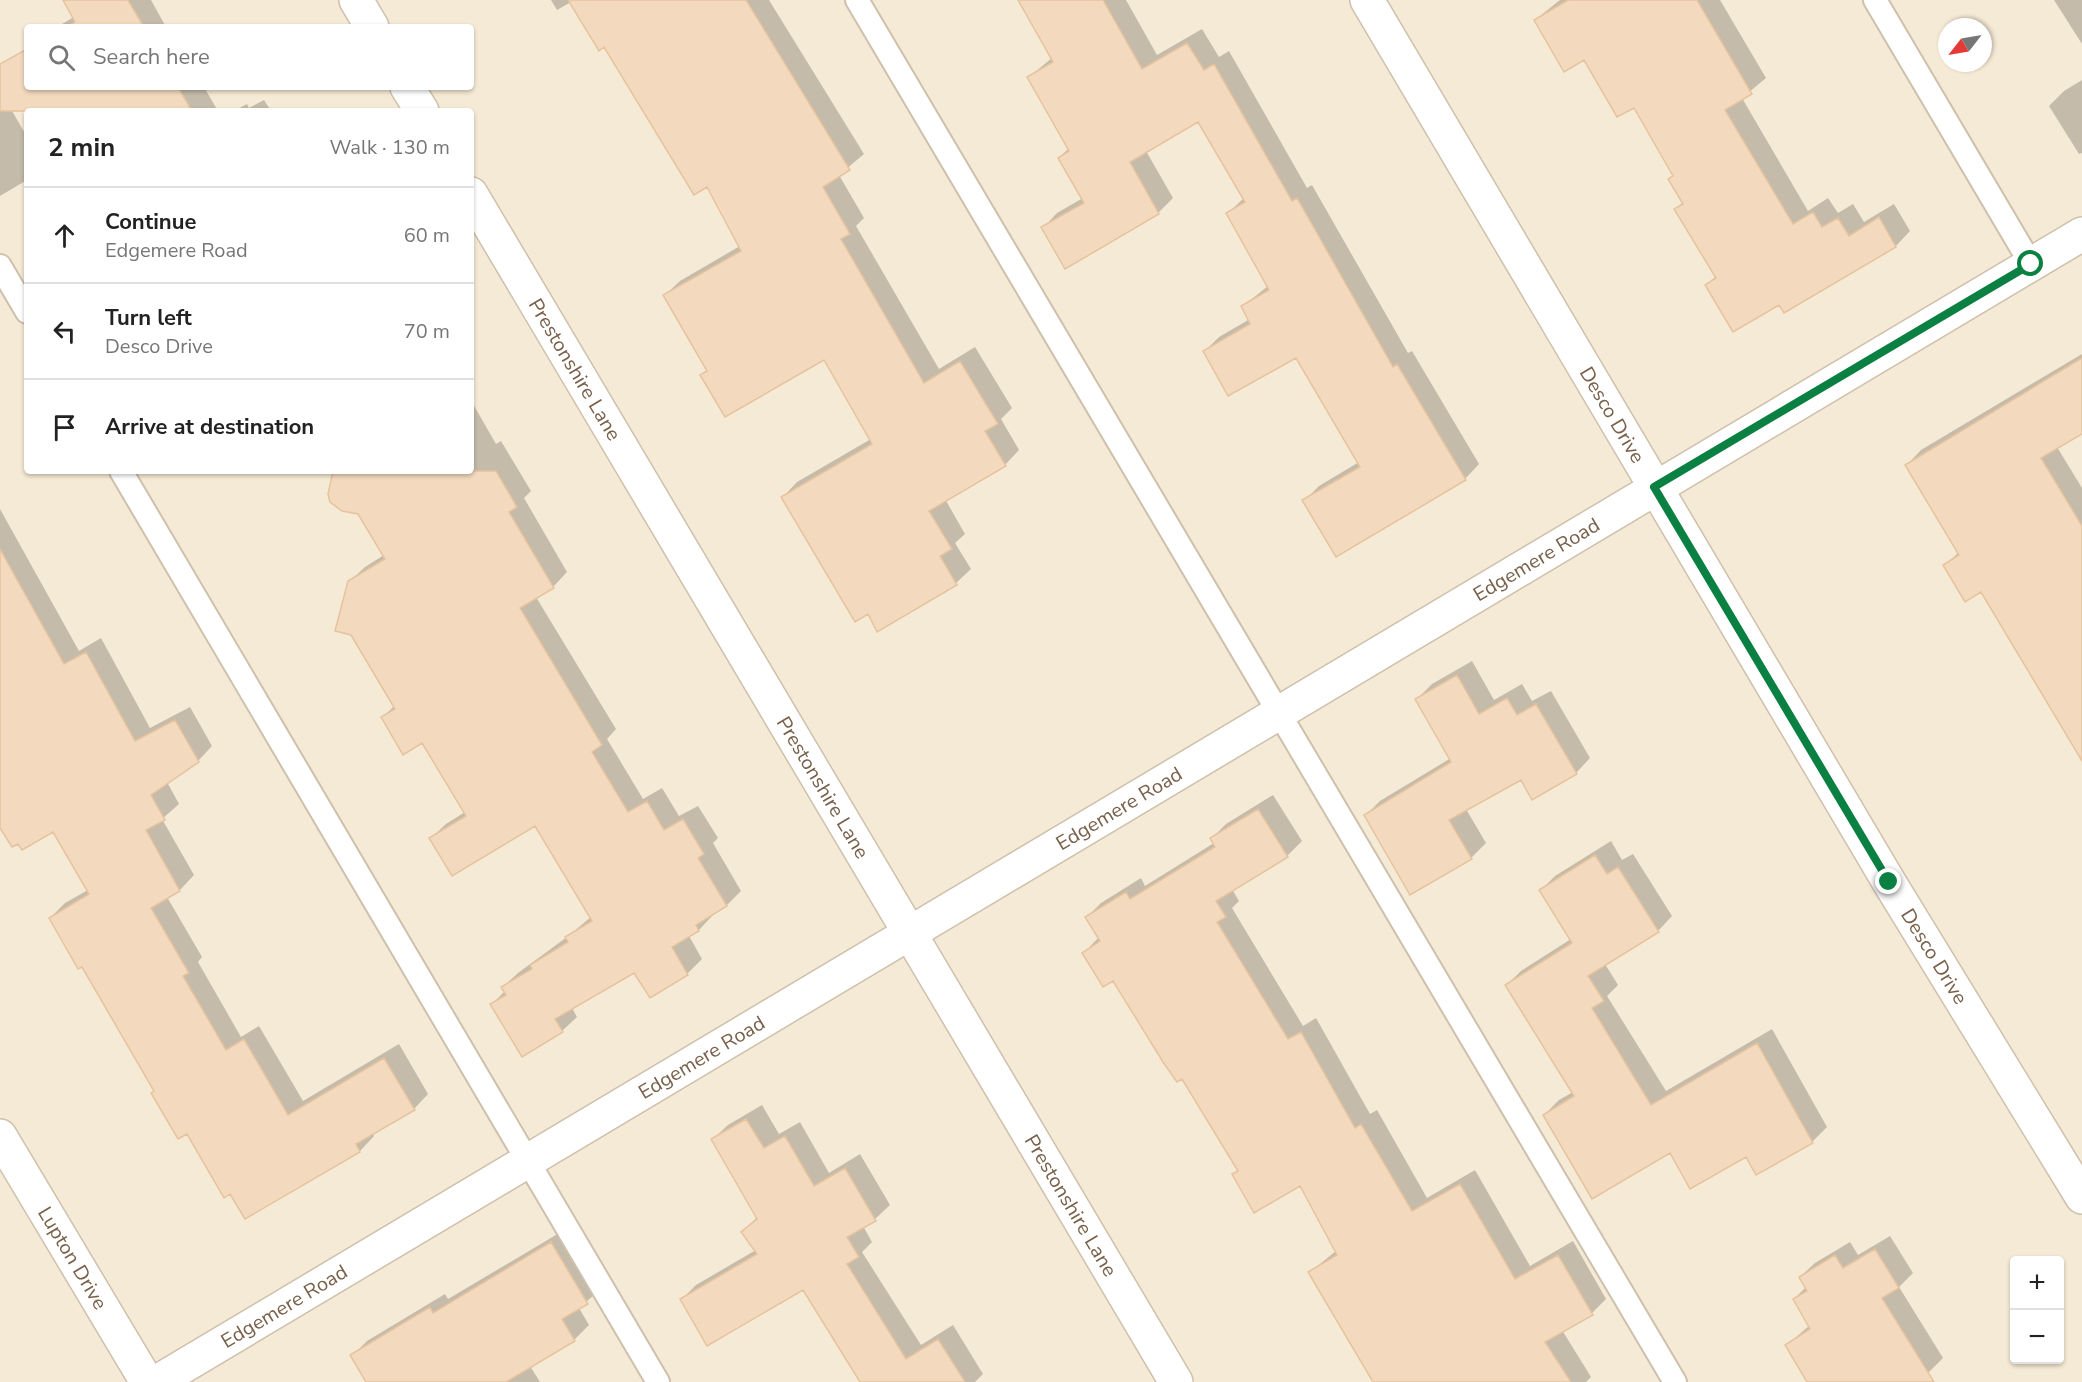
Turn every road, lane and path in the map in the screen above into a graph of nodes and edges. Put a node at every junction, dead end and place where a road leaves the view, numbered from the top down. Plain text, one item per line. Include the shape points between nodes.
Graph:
1 (356, 0) edge
2 (857, 0) edge
3 (1367, 0) edge
4 (1875, 0) edge
5 (370, 24) edge
6 (409, 90) edge
7 (420, 108) edge
8 (474, 199) edge
9 (2082, 234) edge
10 (2031, 264) junction
11 (0, 266) edge
12 (24, 307) edge
13 (123, 474) edge
14 (1654, 487) junction
15 (1277, 713) junction
16 (910, 932) junction
17 (0, 1136) edge
18 (527, 1161) junction
19 (2082, 1197) edge
20 (147, 1382) edge
21 (157, 1382) edge
22 (658, 1382) edge
23 (1176, 1382) edge
24 (1675, 1382) edge

1 - 5 street
2 - 15 lane
3 - 14 street, Desco Drive
4 - 10 lane
6 - 7 street
8 - 16 street, Prestonshire Lane
9 - 10 street, Edgemere Road
10 - 14 street, Edgemere Road
11 - 12 lane
13 - 18 lane
14 - 15 street, Edgemere Road
14 - 19 street, Desco Drive
15 - 16 street, Edgemere Road
15 - 24 lane
16 - 18 street, Edgemere Road
16 - 23 street, Prestonshire Lane
17 - 20 street, Lupton Drive
18 - 21 street, Edgemere Road
18 - 22 lane

